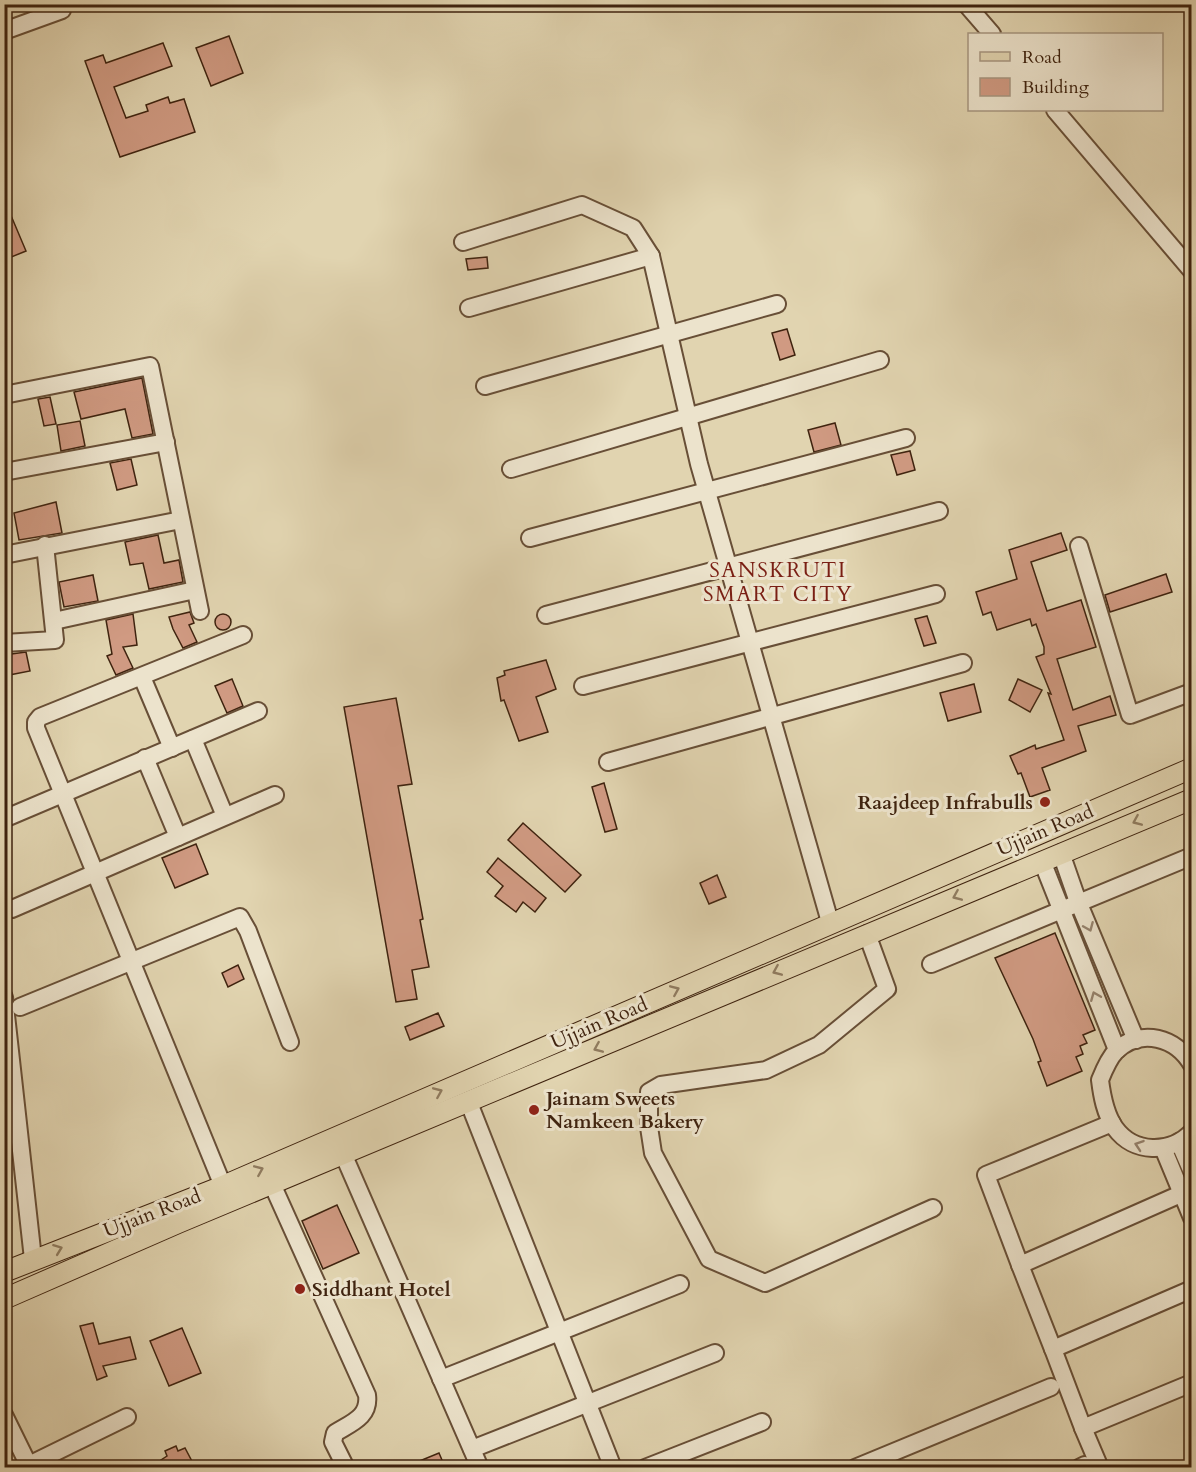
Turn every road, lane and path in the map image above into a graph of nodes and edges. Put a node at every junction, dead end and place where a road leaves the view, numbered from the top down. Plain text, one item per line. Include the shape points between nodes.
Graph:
1 (966, 4) edge
2 (62, 10) dead end
3 (4, 31) edge
4 (991, 33) edge
5 (1056, 111) edge
6 (463, 242) dead end
7 (651, 256) junction
8 (1191, 271) edge
9 (777, 304) dead end
10 (469, 308) dead end
11 (669, 335) junction
12 (880, 360) dead end
13 (485, 386) dead end
14 (4, 395) edge
15 (688, 417) junction
16 (906, 438) dead end
17 (166, 442) junction
18 (511, 470) dead end
19 (4, 472) edge
20 (707, 491) junction
21 (939, 512) dead end
22 (181, 520) junction
23 (530, 538) dead end
24 (45, 545) junction
25 (1079, 546) dead end
26 (4, 555) edge
27 (729, 567) junction
28 (195, 590) junction
29 (936, 594) dead end
30 (200, 611) dead end
31 (546, 615) dead end
32 (54, 621) junction
33 (243, 635) dead end
34 (750, 642) junction
35 (4, 643) edge
36 (963, 663) dead end
37 (142, 677) junction
38 (583, 686) dead end
39 (1191, 692) edge
40 (258, 711) dead end
41 (771, 716) junction
42 (193, 739) junction
43 (172, 747) junction
44 (145, 758) junction
45 (608, 762) dead end
46 (1183, 772) edge
47 (63, 792) junction
48 (275, 795) dead end
49 (1188, 800) edge
50 (225, 816) junction
51 (6, 818) dead end
52 (178, 837) junction
53 (1061, 853) junction
54 (1191, 856) edge
55 (1042, 861) junction
56 (96, 873) junction
57 (1079, 905) junction
58 (12, 909) dead end
59 (1061, 912) junction
60 (830, 922) junction
61 (867, 934) junction
62 (1104, 962) junction
63 (131, 963) junction
64 (931, 964) dead end
65 (1085, 970) junction
66 (4, 997) edge
67 (20, 1007) dead end
68 (1136, 1040) junction
69 (290, 1042) dead end
70 (1117, 1050) junction
71 (1191, 1065) edge
72 (469, 1103) junction
73 (1112, 1123) junction
74 (1178, 1141) edge
75 (344, 1156) junction
76 (1191, 1172) edge
77 (272, 1184) junction
78 (223, 1186) junction
79 (1186, 1192) edge
80 (933, 1208) dead end
81 (1191, 1218) edge
82 (33, 1259) junction
83 (1020, 1265) junction
84 (4, 1272) edge
85 (680, 1284) dead end
86 (1191, 1289) edge
87 (4, 1299) edge
88 (560, 1331) junction
89 (1053, 1349) junction
90 (715, 1353) dead end
91 (441, 1379) junction
92 (1191, 1383) edge
93 (1052, 1387) dead end
94 (588, 1403) junction
95 (4, 1414) edge
96 (127, 1417) dead end
97 (762, 1422) dead end
98 (1083, 1428) junction
99 (472, 1449) junction
100 (29, 1466) edge
101 (346, 1467) edge
102 (480, 1467) edge
103 (614, 1467) edge
104 (645, 1467) edge
105 (855, 1467) edge
106 (1088, 1467) edge

1 - 4 street
2 - 3 street
5 - 8 street
6 - 7 street via 582,205 633,228
7 - 10 street
7 - 11 street
9 - 11 street
11 - 13 street
11 - 15 street
12 - 15 street
14 - 17 street via 150,366
15 - 18 street
15 - 20 street
16 - 20 street
17 - 19 street
17 - 22 street
20 - 23 street
20 - 27 street
21 - 27 street
22 - 24 street
22 - 28 street
24 - 26 street
24 - 32 street
25 - 39 street via 1131,715
27 - 31 street
27 - 34 street
28 - 30 street
28 - 32 street
29 - 34 street
32 - 35 street via 55,640
33 - 37 street
34 - 38 street
34 - 41 street
36 - 41 street
37 - 43 street
37 - 47 street via 40,717 36,722
40 - 42 street
41 - 45 street
41 - 60 street
42 - 43 street
42 - 50 street
43 - 44 street
44 - 47 street
44 - 52 street
46 - 49 main road
46 - 60 main road, Ujjain Road
47 - 51 street
47 - 56 street
48 - 50 street
49 -> 53 main road, Ujjain Road
50 - 52 street
52 - 56 street
53 - 55 main road, Ujjain Road
53 - 57 street
54 - 57 street
55 - 59 street
55 -> 61 main road, Ujjain Road
56 - 58 street
56 - 63 street
57 - 59 street
57 -> 62 street
59 - 64 street
59 - 65 street
78 -> 60 main road, Ujjain Road
61 -> 72 main road, Ujjain Road
61 - 80 street via 886,989 819,1045 766,1070 661,1085 649,1092 653,1153 710,1259 765,1282
62 - 65 street
62 - 68 street
63 - 67 street
63 - 69 street via 240,917
63 - 78 street
70 -> 65 street
66 - 82 street
68 - 70 street
68 - 71 street via 1163,1039 1177,1046
70 - 73 street via 1100,1080
72 - 75 main road, Ujjain Road
72 - 88 street
74 -> 73 street via 1141,1147 1127,1140
73 - 83 street via 986,1175
74 - 76 street
74 - 79 street
75 - 77 main road, Ujjain Road
75 - 91 street
77 - 87 main road, Ujjain Road
77 - 101 street via 367,1395 365,1414 335,1433 333,1442
82 -> 78 main road, Ujjain Road
79 - 81 street
79 - 83 street
82 - 84 main road, Ujjain Road
83 - 89 street
85 - 88 street
86 - 89 street
88 - 91 street
88 - 94 street
89 - 98 street
90 - 94 street
91 - 99 street
92 - 98 street
93 - 105 street
94 - 99 street
94 - 103 street
95 - 100 street
96 - 100 street
97 - 104 street
98 - 106 street
99 - 102 street

